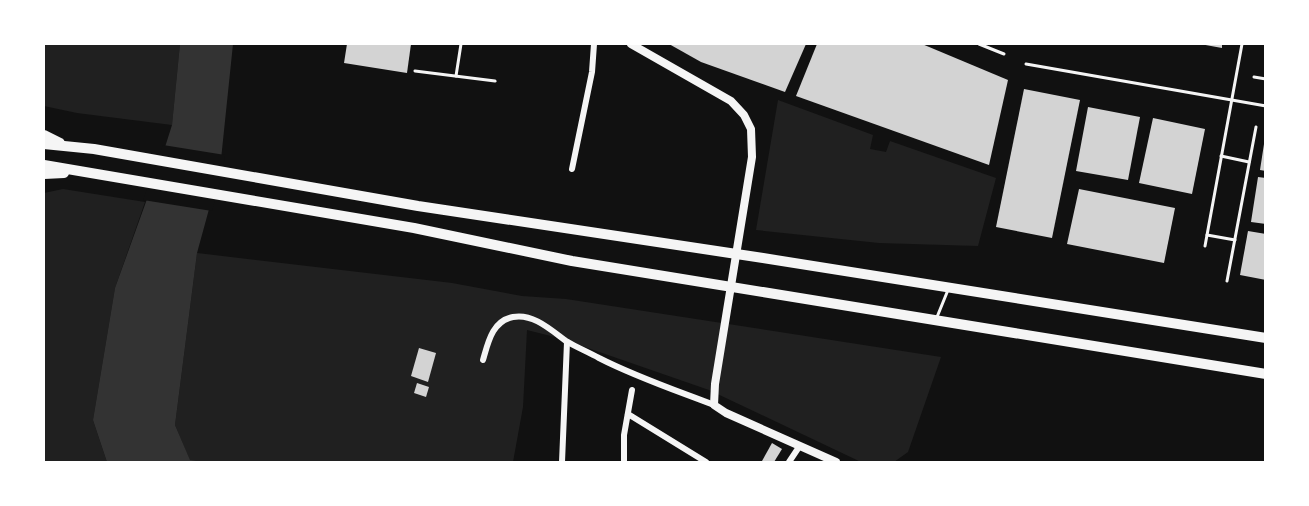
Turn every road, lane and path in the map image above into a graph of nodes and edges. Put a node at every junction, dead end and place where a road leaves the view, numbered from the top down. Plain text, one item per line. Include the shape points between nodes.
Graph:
1 (461, 44) edge
2 (594, 44) edge
3 (631, 44) edge
4 (979, 44) edge
5 (1242, 44) edge
6 (1004, 54) dead end
7 (1026, 64) dead end
8 (415, 71) dead end
9 (456, 76) junction
10 (1254, 77) dead end
11 (1266, 79) edge
12 (495, 81) dead end
13 (1232, 100) junction
14 (1266, 106) edge
15 (1256, 127) dead end
16 (44, 135) edge
17 (44, 144) edge
18 (66, 146) junction
19 (1221, 156) junction
20 (1249, 162) junction
21 (44, 165) edge
22 (572, 169) dead end
23 (90, 171) junction
24 (44, 174) edge
25 (1207, 235) junction
26 (1234, 240) junction
27 (1205, 246) dead end
28 (1227, 281) dead end
29 (949, 288) junction
30 (935, 321) junction
31 (1266, 338) edge
32 (567, 342) junction
33 (483, 360) dead end
34 (1266, 374) edge
35 (632, 390) dead end
36 (714, 405) junction
37 (628, 414) junction
38 (799, 447) junction
39 (625, 461) edge
40 (562, 462) edge
41 (706, 462) edge
42 (789, 462) edge
43 (836, 462) edge

1 - 9 lane
2 - 22 street
3 - 36 main road via 731,101 751,129 745,207
4 - 6 lane
5 - 13 lane
7 - 13 lane
8 - 9 lane
9 - 12 lane
10 - 11 lane
13 - 14 lane
13 - 19 lane
15 - 20 lane
16 - 18 highway
17 - 18 highway
18 - 29 highway via 418,206
19 - 20 lane
19 - 25 lane
20 - 26 lane
21 - 23 highway
23 - 24 highway
23 - 30 highway via 414,228 572,261
25 - 26 lane
25 - 27 lane
26 - 28 lane
29 - 30 lane
29 - 31 highway
30 - 34 highway
32 - 33 street via 537,322 515,317 497,325
32 - 36 street via 634,376
32 - 40 street
35 - 37 street
36 - 38 main road
37 - 39 street
37 - 41 street
38 - 42 street
38 - 43 main road

